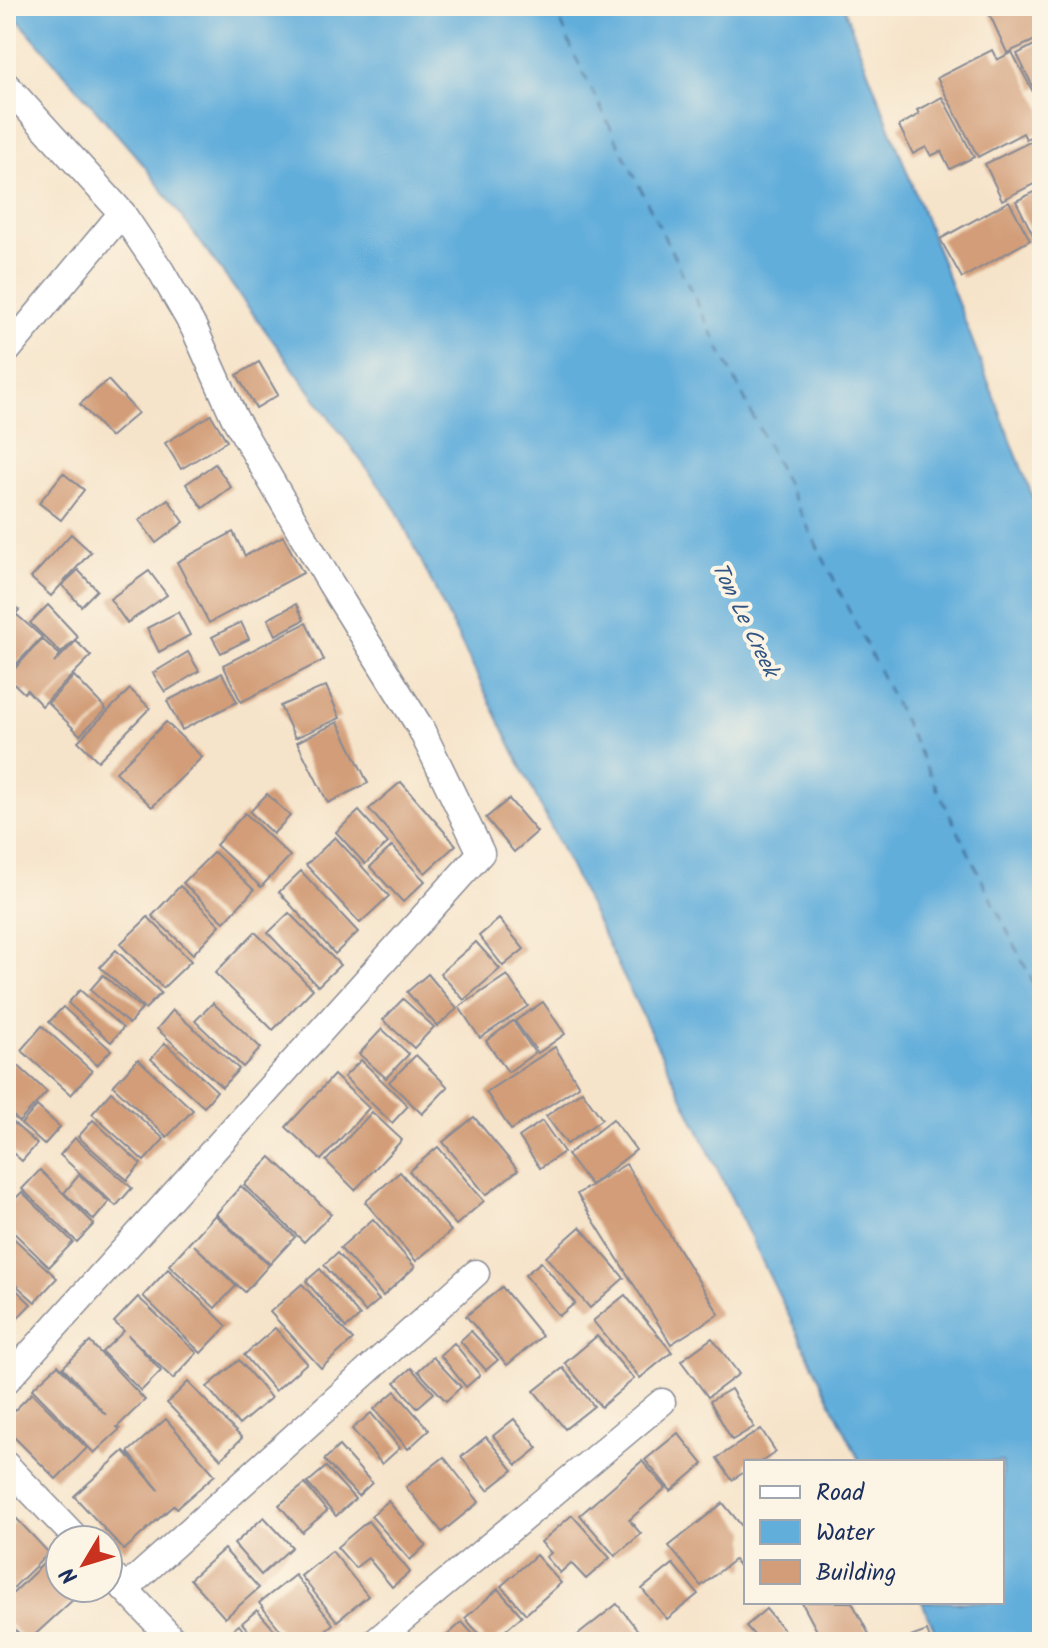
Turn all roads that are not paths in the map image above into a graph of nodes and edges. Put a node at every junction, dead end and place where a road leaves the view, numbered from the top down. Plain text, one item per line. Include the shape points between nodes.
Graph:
1 (6, 85) edge
2 (122, 213) junction
3 (6, 352) edge
4 (476, 1273) dead end
5 (6, 1381) edge
6 (662, 1402) dead end
7 (6, 1465) edge
8 (63, 1524) edge
9 (124, 1574) edge
10 (124, 1587) edge
11 (175, 1642) edge
12 (375, 1642) edge

1 - 2 street
2 - 3 street
2 - 5 street via 194,328 234,417 420,727 481,853
4 - 9 street
6 - 12 street
7 - 8 street
10 - 11 street

